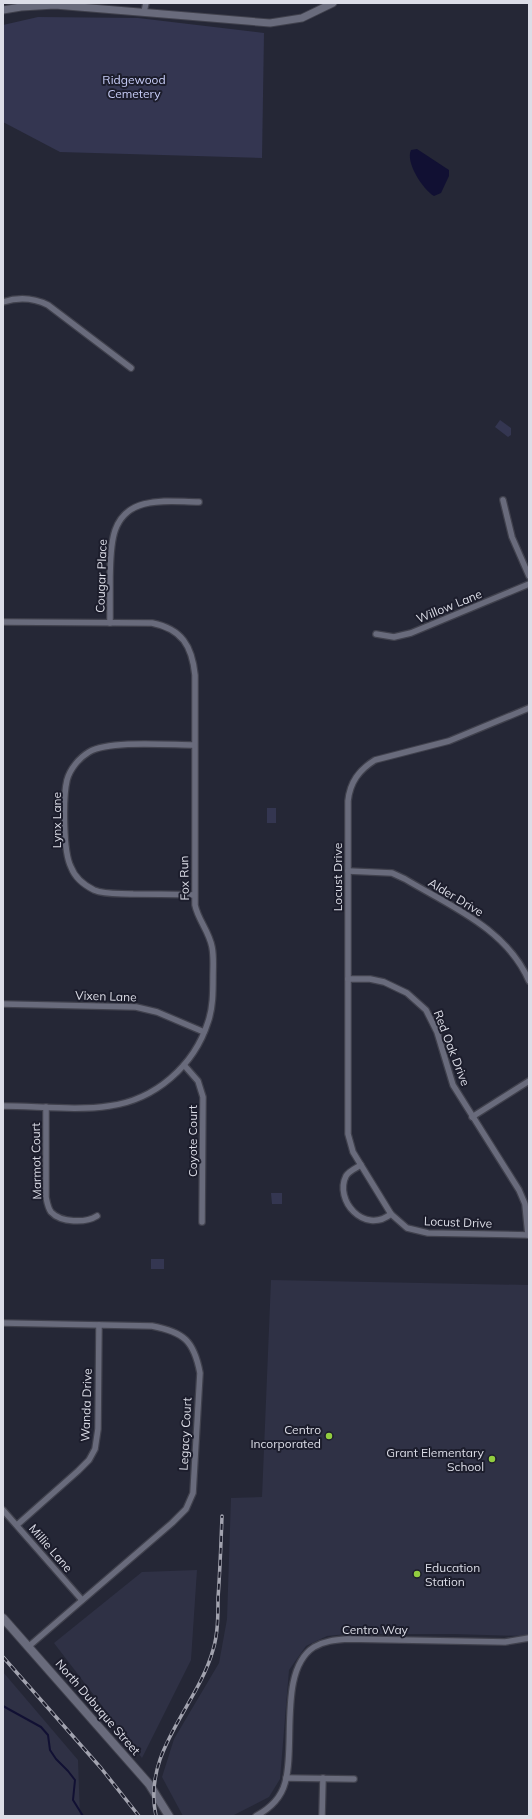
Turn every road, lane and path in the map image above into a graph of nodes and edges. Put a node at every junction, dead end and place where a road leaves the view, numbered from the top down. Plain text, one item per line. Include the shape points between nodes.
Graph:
1 (146, 3) edge
2 (333, 3) edge
3 (3, 10) edge
4 (144, 12) junction
5 (3, 302) edge
6 (131, 368) dead end
7 (503, 500) dead end
8 (199, 502) dead end
9 (529, 576) edge
10 (529, 584) edge
11 (3, 622) edge
12 (110, 623) junction
13 (376, 634) dead end
14 (529, 708) edge
15 (194, 745) junction
16 (348, 871) junction
17 (194, 894) junction
18 (348, 979) junction
19 (529, 981) edge
20 (3, 1004) edge
21 (204, 1032) junction
22 (184, 1065) junction
23 (529, 1081) edge
24 (3, 1106) edge
25 (46, 1107) junction
26 (472, 1117) junction
27 (361, 1165) junction
28 (391, 1214) junction
29 (97, 1216) dead end
30 (202, 1222) dead end
31 (528, 1235) edge
32 (3, 1323) edge
33 (99, 1325) junction
34 (3, 1510) edge
35 (17, 1525) junction
36 (82, 1600) junction
37 (3, 1618) edge
38 (529, 1638) edge
39 (28, 1647) junction
40 (286, 1778) junction
41 (322, 1778) junction
42 (354, 1779) dead end
43 (169, 1816) edge
44 (256, 1816) edge
45 (322, 1816) edge

1 - 4 street
2 - 4 street via 302,18 270,23
3 - 4 street via 55,5
5 - 6 street via 24,299 48,305
7 - 9 street via 512,537
8 - 12 street, Cougar Place via 164,501 142,504 128,512 118,524 112,540
10 - 13 street, Willow Lane via 410,633 394,637
11 - 12 street, Fox Run
12 - 15 street, Fox Run via 162,625 171,629 186,643 194,660
14 - 16 street, Locust Drive via 448,741 375,760 365,766 349,791
15 - 17 street, Fox Run
15 - 17 street, Lynx Lane via 105,746 88,752 75,765 68,780 66,840 67,858 75,876 96,891
16 - 18 street, Locust Drive
16 - 19 street, Alder Drive via 392,873 485,927 513,954
17 - 21 street, Fox Run via 197,914 209,937 213,955 212,1003
18 - 26 street, Red Oak Drive via 370,979 390,984 411,996 426,1010 437,1032 453,1085
18 - 27 street, Locust Drive via 348,1134 353,1152
20 - 21 street, Vixen Lane via 136,1007 157,1012
21 - 22 street, Fox Run
22 - 25 street, Fox Run via 159,1088 123,1104
22 - 30 street, Coyote Court via 198,1081 203,1097
23 - 26 street
24 - 25 street, Fox Run
25 - 29 street, Marmot Court via 46,1197 49,1210 63,1220 90,1220
26 - 31 street, Red Oak Drive via 519,1190 525,1204
27 - 28 street, Locust Drive
27 - 28 street via 346,1177 344,1193 348,1204 355,1213 369,1221 380,1221
28 - 31 street, Locust Drive via 407,1228 428,1233
32 - 33 street, Legacy Court
33 - 35 street, Wanda Drive via 98,1429 95,1449 78,1471
33 - 36 street, Legacy Court via 152,1326 168,1329 182,1335 192,1346 200,1373 193,1493 186,1509 172,1523
34 - 35 street, Millie Lane
35 - 36 street, Millie Lane
36 - 39 street, Legacy Court
37 - 39 main road, North Dubuque Street
38 - 40 street, Centro Way via 505,1642 346,1639 316,1646 301,1662 293,1682
39 - 43 main road, North Dubuque Street via 149,1784
40 - 41 street
40 - 44 street, Centro Way via 276,1800 268,1809
41 - 42 street
41 - 45 street

